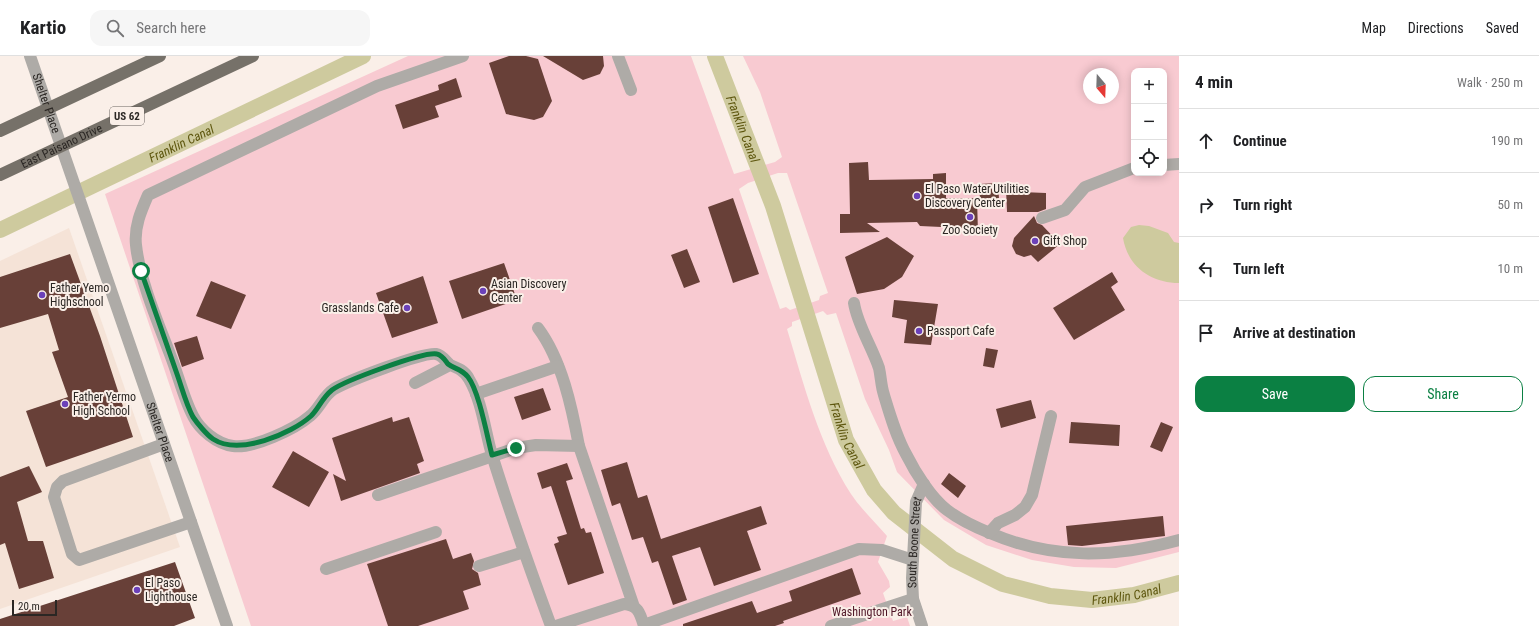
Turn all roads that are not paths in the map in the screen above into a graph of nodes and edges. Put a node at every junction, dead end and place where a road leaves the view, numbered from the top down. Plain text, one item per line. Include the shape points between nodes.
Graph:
1 (30, 56) edge
2 (160, 56) edge
3 (253, 56) edge
4 (463, 56) edge
5 (618, 56) edge
6 (631, 90) dead end
7 (48, 109) junction
8 (0, 131) edge
9 (61, 146) junction
10 (1179, 164) edge
11 (1167, 165) edge
12 (1131, 169) edge
13 (0, 175) edge
14 (1042, 218) dead end
15 (854, 303) dead end
16 (538, 328) dead end
17 (450, 365) junction
18 (558, 366) junction
19 (415, 383) dead end
20 (476, 394) junction
21 (1051, 416) dead end
22 (164, 444) junction
23 (579, 446) junction
24 (492, 455) junction
25 (924, 484) junction
26 (378, 495) dead end
27 (191, 522) junction
28 (436, 532) dead end
29 (989, 533) junction
30 (1179, 540) edge
31 (524, 552) junction
32 (913, 556) junction
33 (479, 566) dead end
34 (326, 569) dead end
35 (913, 599) junction
36 (632, 604) junction
37 (644, 625) edge
38 (227, 626) edge
39 (551, 626) edge
40 (556, 626) edge
41 (831, 626) edge
42 (922, 626) edge

1 - 7 street, Shelter Place
2 - 7 main road
3 - 9 main road, East Paisano Drive / US 62
4 - 17 street via 377,86 148,195 139,215 136,243 141,271 193,417 213,439 233,446 250,445 282,433 312,415 333,389 378,370 425,355 442,356
5 - 6 street
7 - 8 main road
7 - 9 street, Shelter Place
9 - 13 main road, East Paisano Drive / US 62
9 - 22 street, Shelter Place
10 - 11 street
12 - 14 street via 1085,188 1065,210
15 - 25 street via 856,314 877,364 893,423 906,454
16 - 18 street via 554,354
17 - 19 street
17 - 20 street via 469,378
18 - 20 street
18 - 23 street via 574,419
20 - 24 street
21 - 29 street via 1032,495 1015,515 998,523
22 - 27 street, Shelter Place
22 - 27 street via 63,480 57,487 54,497 72,554 78,560
23 - 24 street via 536,445
23 - 36 street
24 - 26 street
24 - 31 street
25 - 29 street via 946,509
25 - 32 street, South Boone Street via 916,502
27 - 38 street, Shelter Place
28 - 34 street
29 - 30 street via 1012,543 1061,554 1126,552
31 - 33 street
31 - 39 street
32 - 35 street, South Boone Street
32 - 37 street via 869,548 859,549
35 - 41 street
35 - 42 street, South Boone Street
36 - 37 street via 638,608
36 - 40 street via 624,604

